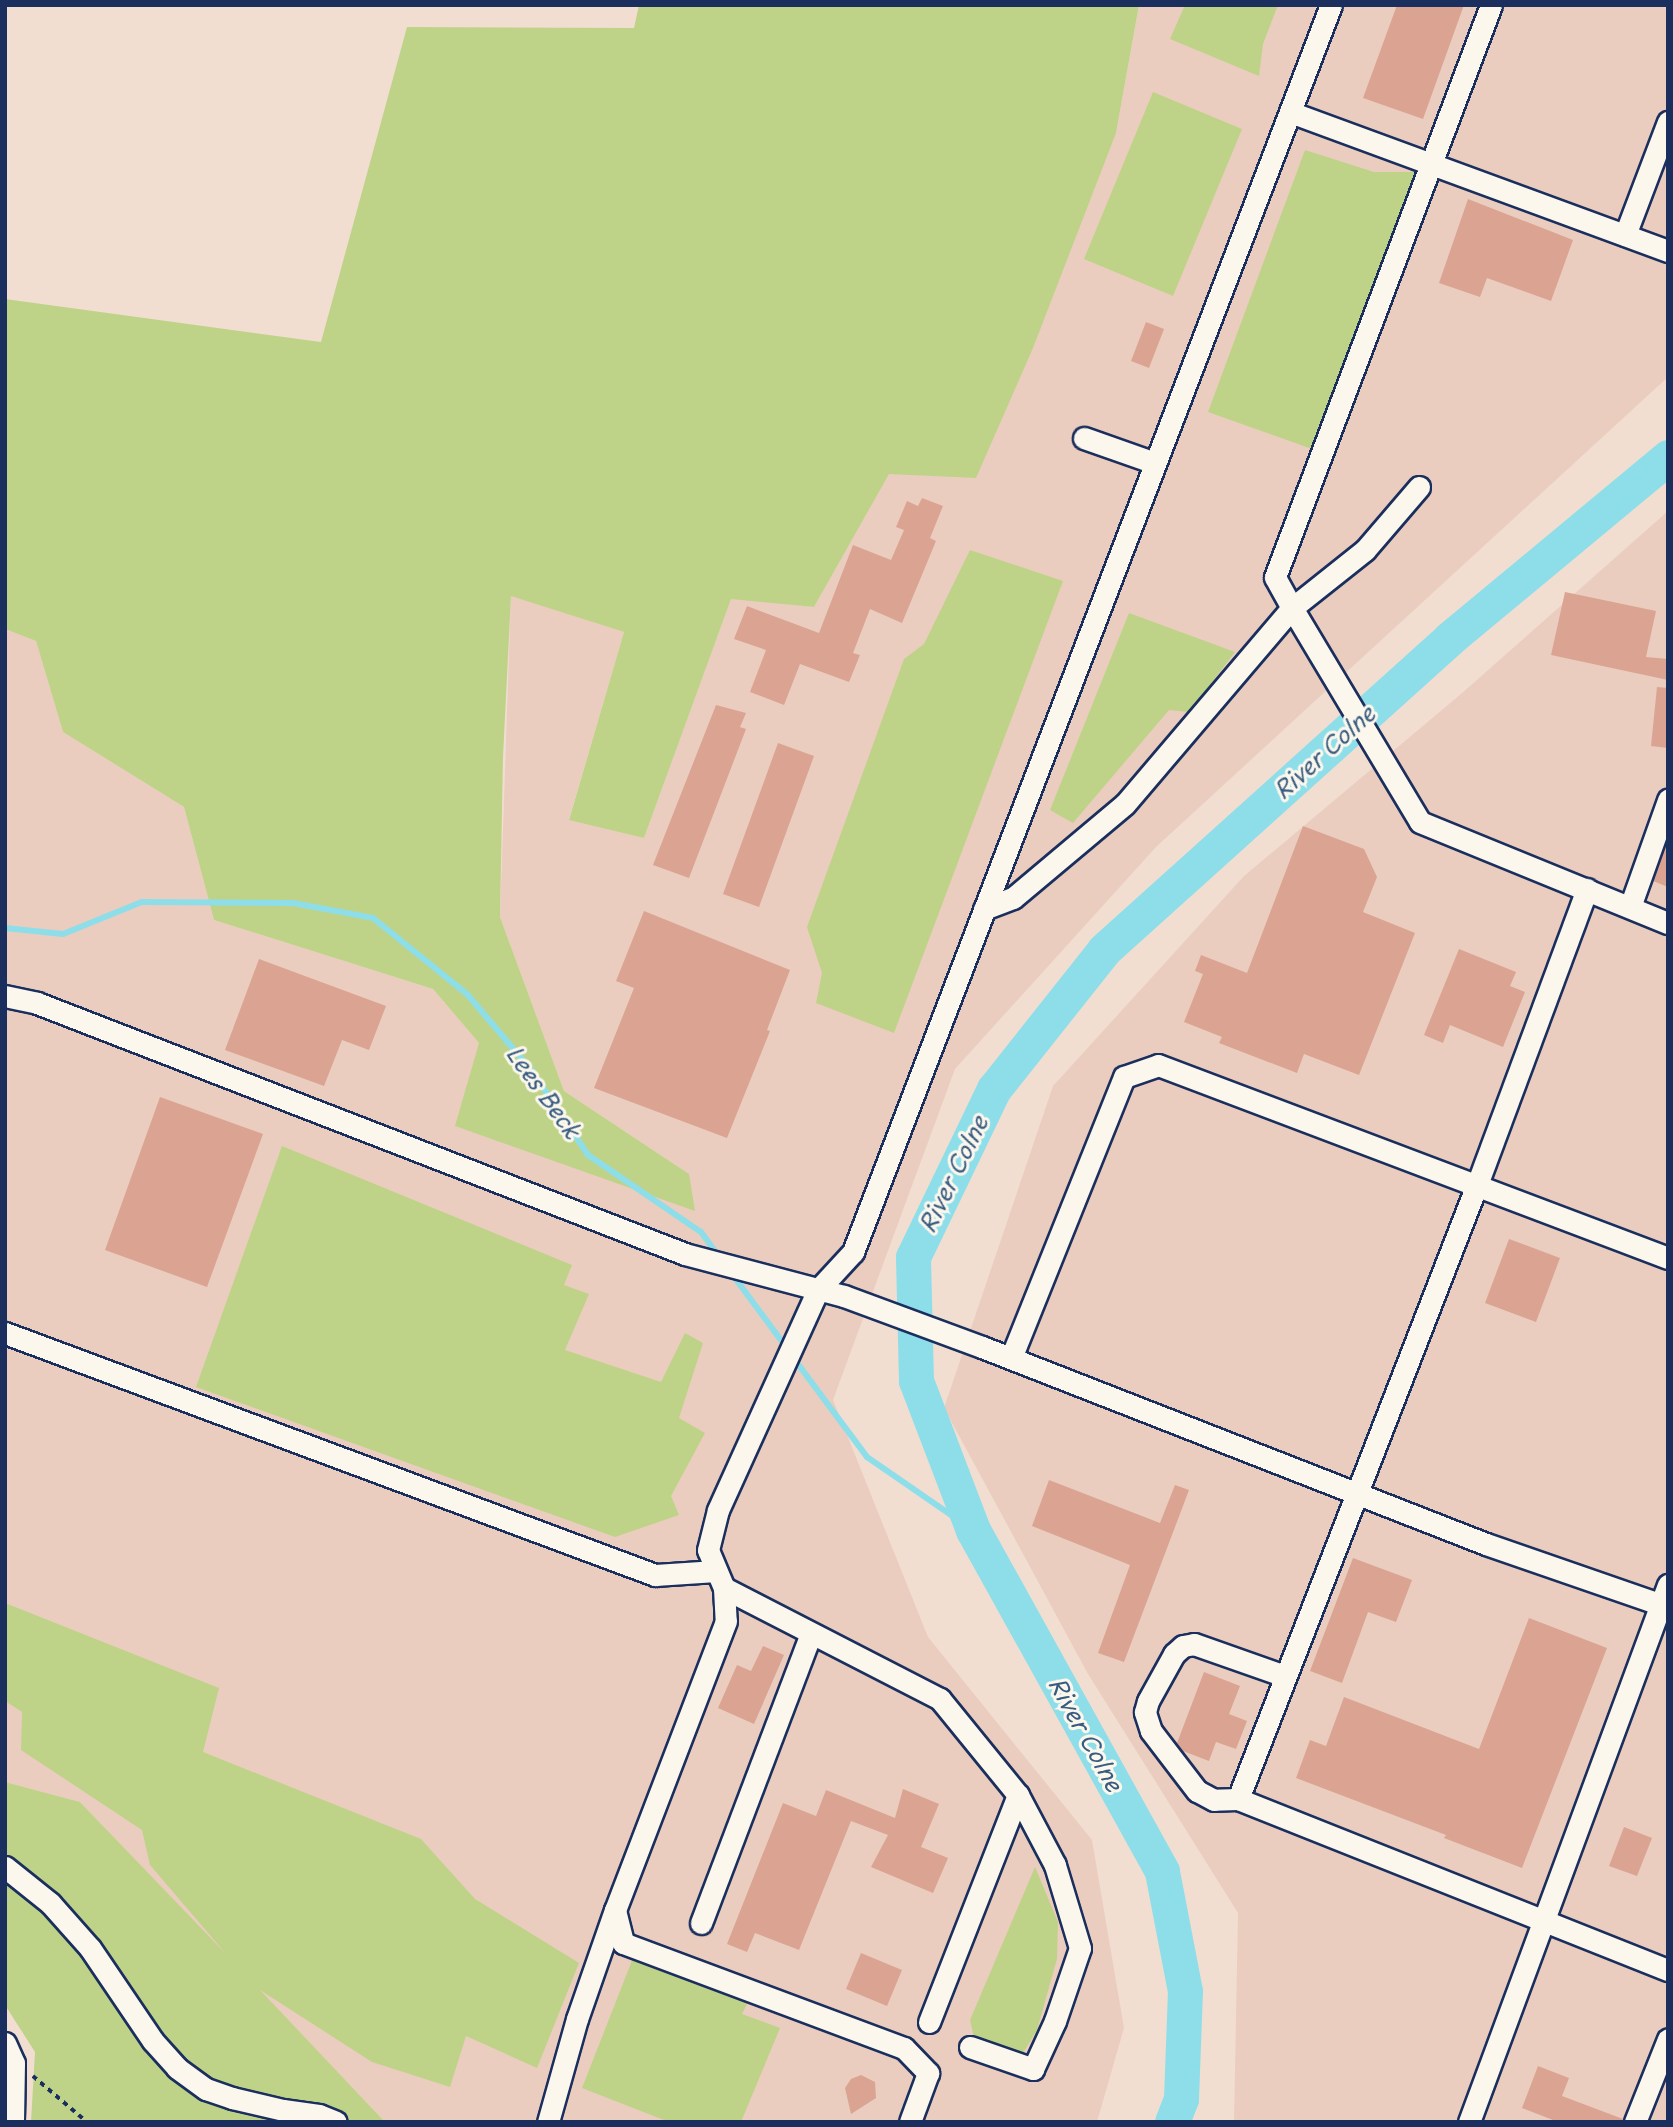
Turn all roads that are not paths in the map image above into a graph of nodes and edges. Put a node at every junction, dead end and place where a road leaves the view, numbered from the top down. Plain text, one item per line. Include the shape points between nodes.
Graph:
1 (1331, 5) edge
2 (1491, 5) edge
3 (1290, 112) junction
4 (1668, 122) edge
5 (1431, 163) junction
6 (1625, 235) junction
7 (1668, 251) edge
8 (1084, 438) dead end
9 (1155, 463) junction
10 (1419, 487) dead end
11 (1292, 608) junction
12 (1668, 800) edge
13 (1587, 889) junction
14 (1630, 907) junction
15 (984, 909) junction
16 (1668, 923) edge
17 (5, 996) edge
18 (1476, 1187) junction
19 (1668, 1258) edge
20 (818, 1290) junction
21 (5, 1333) edge
22 (1011, 1358) junction
23 (1356, 1494) junction
24 (720, 1579) junction
25 (1665, 1599) edge
26 (811, 1634) junction
27 (1285, 1676) junction
28 (1018, 1795) junction
29 (1238, 1799) junction
30 (5, 1867) edge
31 (615, 1910) junction
32 (1543, 1921) junction
33 (701, 1923) dead end
34 (1668, 1970) edge
35 (929, 2022) dead end
36 (1668, 2039) edge
37 (970, 2047) dead end
38 (9, 2053) edge
39 (13, 2122) edge
40 (336, 2122) edge
41 (548, 2122) edge
42 (910, 2122) edge
43 (1469, 2122) edge
44 (1635, 2122) edge

1 - 3 street
2 - 5 street
3 - 5 street
3 - 9 street
4 - 6 street
5 - 6 street
5 - 11 street via 1275,577
6 - 7 street
8 - 9 street
9 - 15 street
10 - 11 street via 1364,550
11 - 13 street via 1420,822
11 - 15 street via 1125,804 1013,898
12 - 14 street
13 - 14 street
13 - 18 street
14 - 16 street
15 - 20 street via 853,1252
17 - 20 street via 37,1003 685,1254
18 - 19 street
18 - 22 street via 1158,1065 1124,1077
18 - 23 street
20 - 22 street
20 - 24 street via 718,1510 708,1550
21 - 24 street via 655,1575
22 - 23 street
23 - 25 street via 1486,1544
23 - 27 street
24 - 26 street
24 - 31 street via 726,1621
25 - 32 street
26 - 28 street via 940,1699
26 - 33 street
27 - 29 street
27 - 29 street via 1194,1644 1174,1654 1148,1700 1145,1712 1151,1731 1197,1791 1214,1800
28 - 35 street
28 - 37 street via 1055,1865 1080,1948 1033,2069
29 - 32 street
30 - 40 street via 50,1903 90,1948 153,2041 177,2068 206,2089 232,2098
31 - 41 street
31 - 42 street via 623,1943 904,2048 928,2073
32 - 34 street
32 - 43 street
36 - 44 street
38 - 39 street

